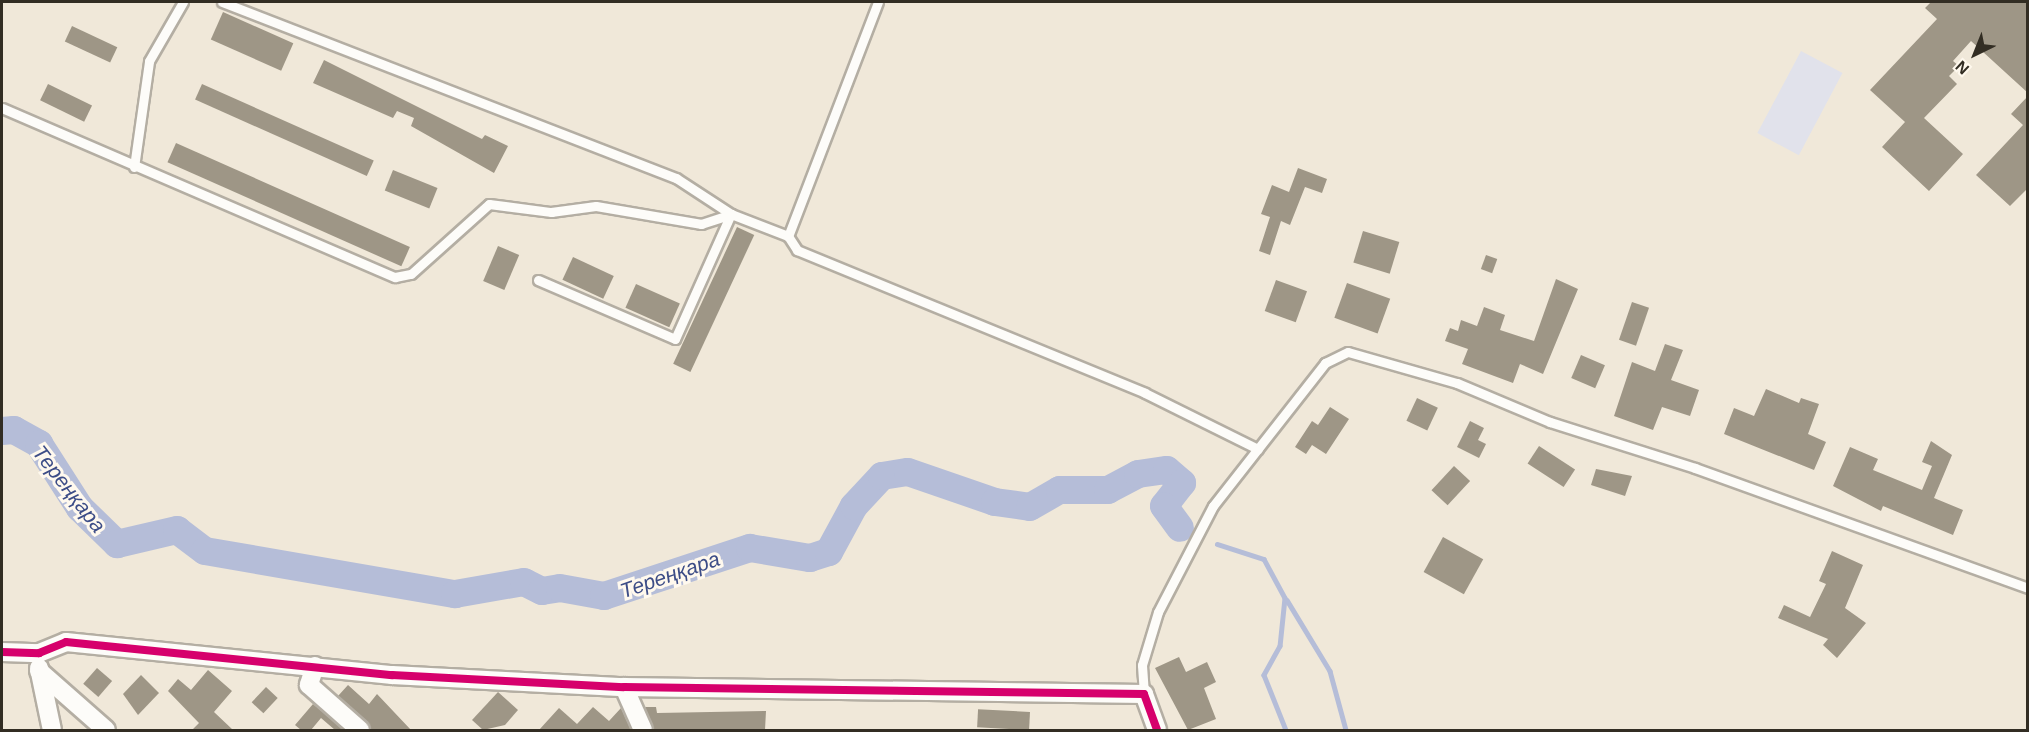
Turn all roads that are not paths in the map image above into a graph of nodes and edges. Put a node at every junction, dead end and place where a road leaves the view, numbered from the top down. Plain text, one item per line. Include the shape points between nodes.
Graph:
1 (183, 2) edge
2 (222, 2) edge
3 (878, 2) edge
4 (2, 108) edge
5 (134, 166) junction
6 (731, 214) junction
7 (788, 236) junction
8 (538, 280) dead end
9 (1258, 449) junction
10 (2028, 588) edge
11 (2, 652) edge
12 (39, 662) junction
13 (315, 666) junction
14 (624, 687) junction
15 (1144, 694) junction
16 (52, 730) edge
17 (106, 730) edge
18 (360, 730) edge
19 (643, 730) edge
20 (1157, 730) edge

1 - 5 lane via 149,61
2 - 6 lane via 676,178
3 - 7 lane
4 - 5 lane
5 - 6 lane via 395,277 411,273 489,204 551,212 596,206 701,224
6 - 7 lane
6 - 8 lane via 675,339
7 - 9 lane via 797,250 1145,393
9 - 10 lane via 1325,363 1348,352 1457,383 1550,422
9 - 15 lane via 1213,506 1158,612 1142,665
11 - 12 street
12 - 13 street via 66,642
12 - 16 street
12 - 17 street
13 - 14 street
13 - 18 street via 309,685
14 - 15 street
14 - 19 street
15 - 20 street

